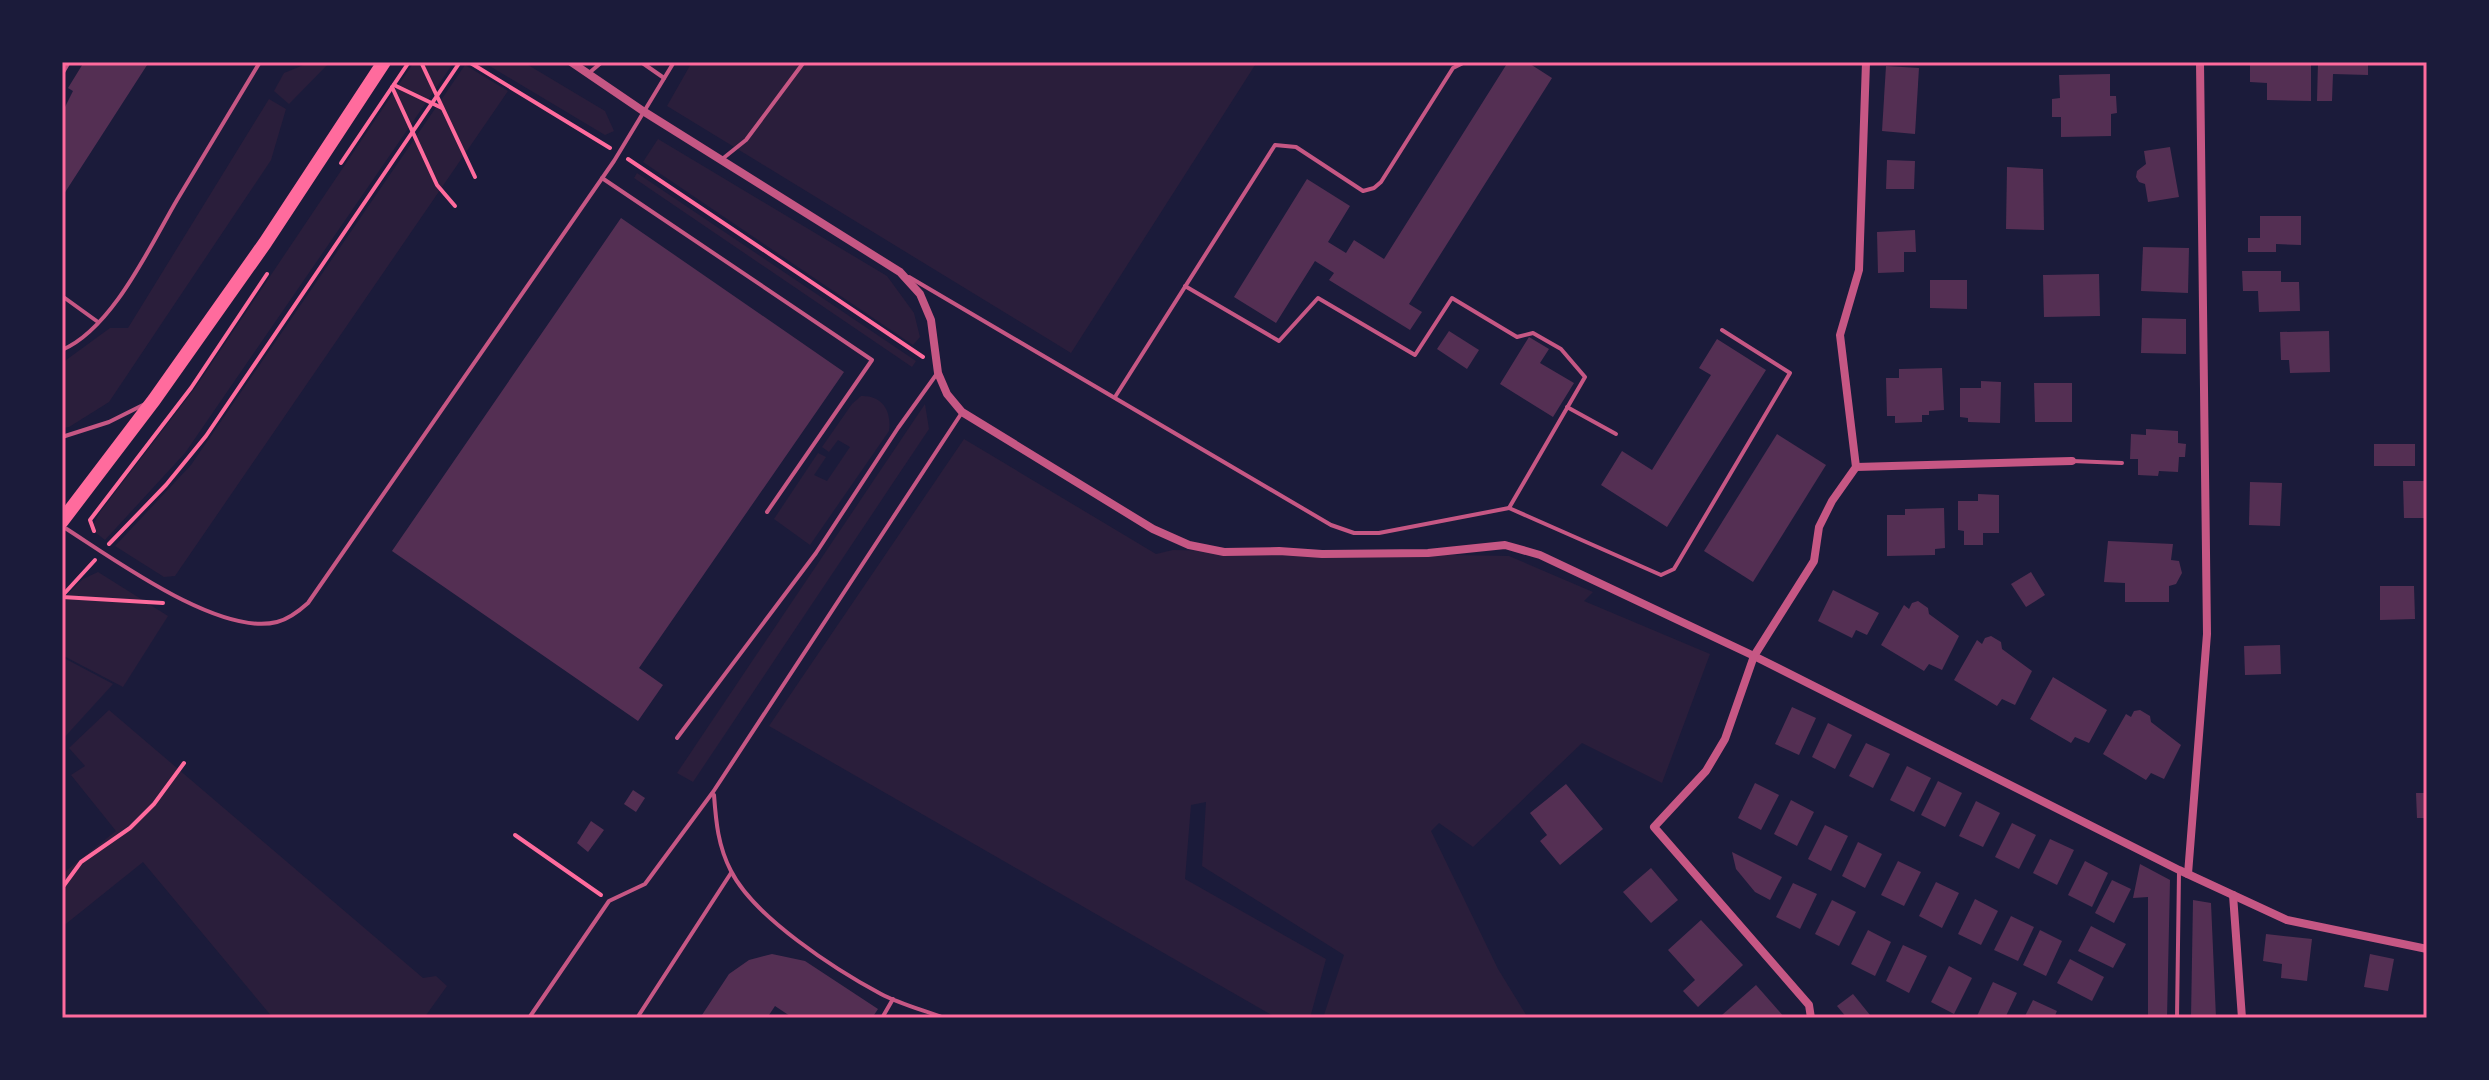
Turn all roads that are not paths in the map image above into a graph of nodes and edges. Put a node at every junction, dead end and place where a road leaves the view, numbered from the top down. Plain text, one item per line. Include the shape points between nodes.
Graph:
1 (69, 62) edge
2 (260, 62) edge
3 (384, 62) edge
4 (571, 62) edge
5 (602, 62) edge
6 (641, 62) edge
7 (674, 62) edge
8 (804, 62) edge
9 (1448, 62) edge
10 (1465, 62) edge
11 (1866, 62) edge
12 (2200, 62) edge
13 (1453, 68) junction
14 (62, 74) edge
15 (588, 74) junction
16 (664, 78) junction
17 (643, 111) junction
18 (721, 160) junction
19 (602, 178) junction
20 (900, 272) junction
21 (1185, 286) junction
22 (62, 296) edge
23 (98, 322) junction
24 (1722, 330) dead end
25 (62, 350) edge
26 (937, 370) junction
27 (1115, 397) junction
28 (154, 400) junction
29 (1567, 407) junction
30 (962, 412) junction
31 (1616, 434) dead end
32 (62, 437) edge
33 (2072, 461) joint
34 (2122, 463) dead end
35 (1856, 467) junction
36 (1509, 508) junction
37 (767, 512) dead end
38 (62, 524) edge
39 (1754, 656) junction
40 (677, 738) dead end
41 (713, 792) junction
42 (2183, 872) junction
43 (731, 873) junction
44 (2233, 895) junction
45 (2427, 949) edge
46 (893, 999) junction
47 (529, 1018) edge
48 (637, 1018) edge
49 (882, 1018) edge
50 (944, 1018) edge
51 (1811, 1018) edge
52 (2177, 1018) edge
53 (2242, 1018) edge

1 - 14 lane
2 - 23 lane via 129,280
3 - 28 main road
4 - 15 street
5 - 15 lane
6 - 16 lane
7 - 16 lane
8 - 18 lane via 746,140
9 - 13 lane
10 - 13 lane
11 - 35 street via 1859,270 1840,335
12 - 42 street via 2207,634
13 - 21 lane via 1374,188 1363,191 1296,147 1275,145
15 - 17 street
16 - 17 lane
17 - 18 street
17 - 19 lane
18 - 20 street
19 - 37 lane via 872,360
19 - 38 lane via 295,615 275,623 245,624 193,606
20 - 26 street via 920,294 931,320
20 - 27 lane
21 - 27 lane
21 - 29 lane via 1279,341 1318,298 1415,355 1452,298 1517,337 1533,333 1561,349 1585,377
22 - 23 lane
23 - 25 lane
24 - 36 lane via 1790,373 1674,569 1661,575
26 - 30 street
26 - 40 lane via 816,553
27 - 36 lane via 1331,525 1354,533
28 - 32 lane
28 - 38 main road
29 - 31 lane
29 - 36 lane
30 - 39 street via 1153,529 1189,545 1224,552 1322,554 1428,553 1505,545 1540,555
30 - 41 lane
33 - 34 lane
33 - 35 street
35 - 39 street via 1819,527 1814,561
39 - 42 street
39 - 51 street via 1725,739 1706,771 1654,827 1809,1005
41 - 43 lane via 716,833
41 - 47 lane via 645,884 609,901
42 - 44 street
42 - 52 lane
43 - 46 lane via 745,893 820,957
43 - 48 lane
44 - 45 street via 2287,920
44 - 53 street
46 - 49 lane
46 - 50 lane

